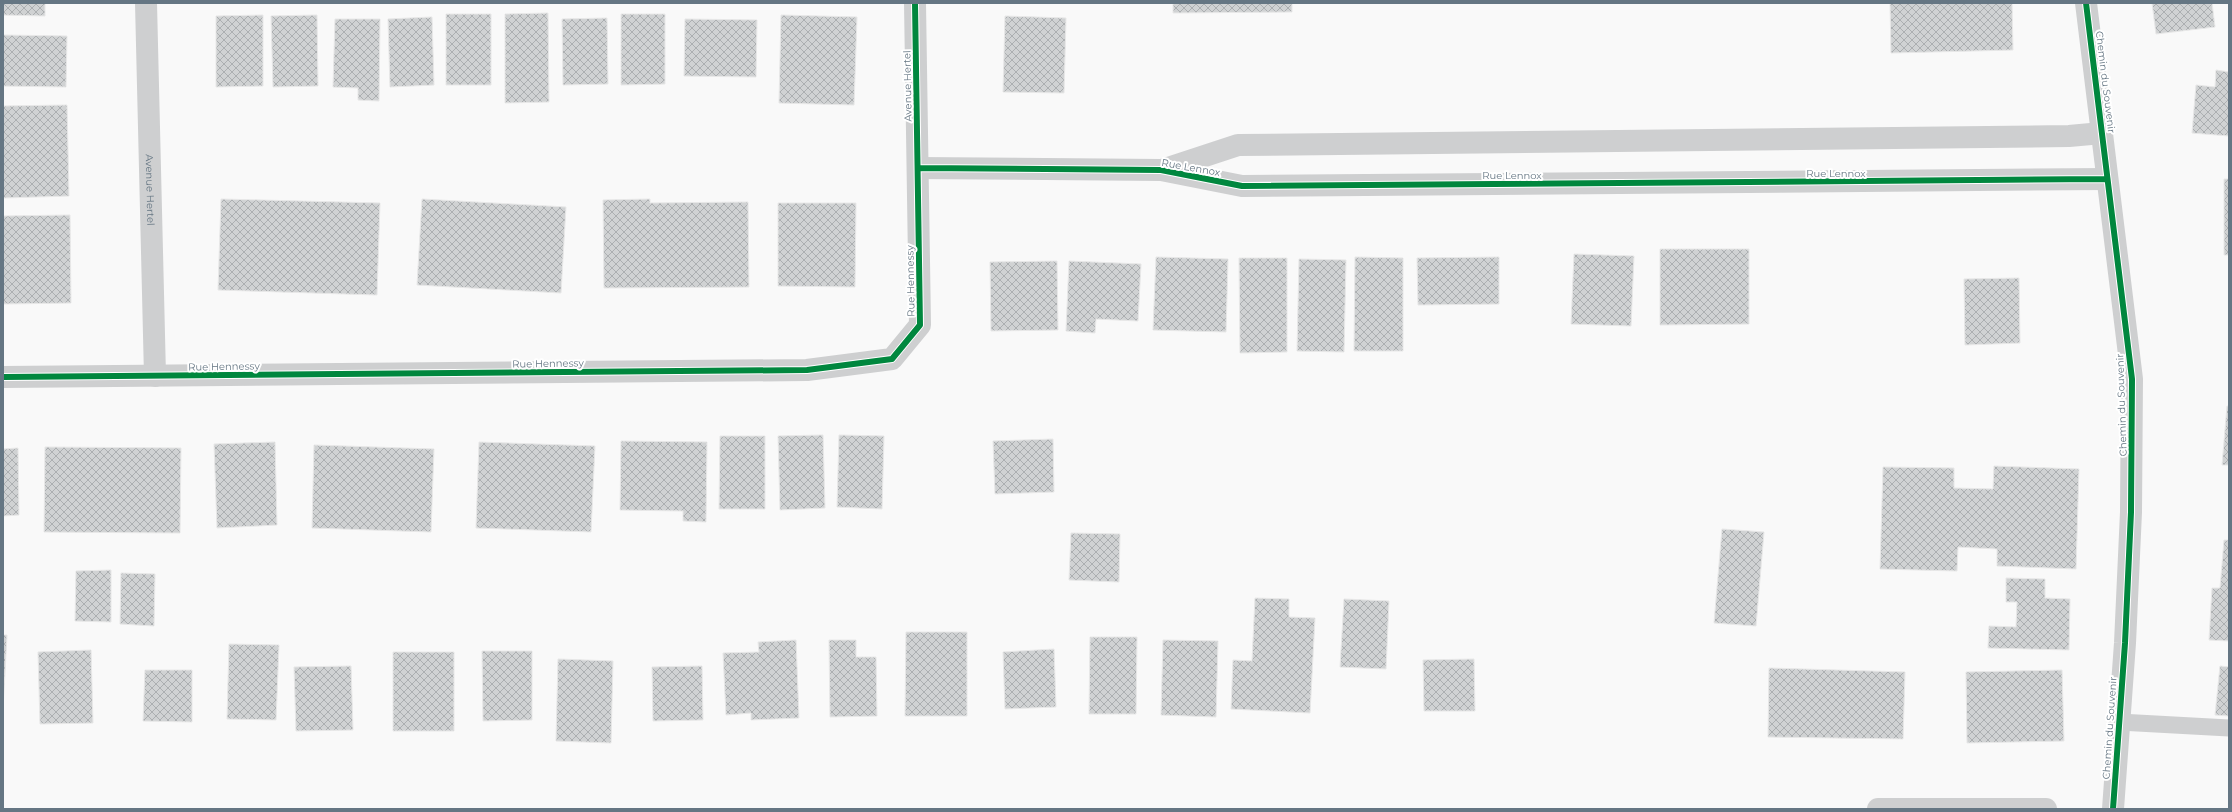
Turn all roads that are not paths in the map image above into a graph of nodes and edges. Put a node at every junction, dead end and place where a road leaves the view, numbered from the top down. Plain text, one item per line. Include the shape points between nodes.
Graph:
1 (146, 3) edge
2 (915, 3) edge
3 (2086, 3) edge
4 (2102, 133) junction
5 (918, 168) junction
6 (1161, 170) junction
7 (2107, 179) junction
8 (155, 376) junction
9 (3, 377) edge
10 (2119, 722) junction
11 (2229, 728) edge
12 (1878, 809) edge
13 (2046, 809) edge
14 (2113, 809) edge

1 - 8 street, Avenue Hertel
2 - 5 street, Avenue Hertel
3 - 4 street, Chemin du Souvenir
4 - 6 street, Rue Lennox via 2069,136 1238,145
4 - 7 street, Chemin du Souvenir
5 - 6 street, Rue Lennox
5 - 8 street, Rue Hennessy via 920,325 892,359 807,370
6 - 7 street, Rue Lennox via 1242,186
7 - 10 street, Chemin du Souvenir via 2132,379 2132,512
8 - 9 street, Rue Hennessy
10 - 11 lane
10 - 14 street, Chemin du Souvenir
12 - 13 street

